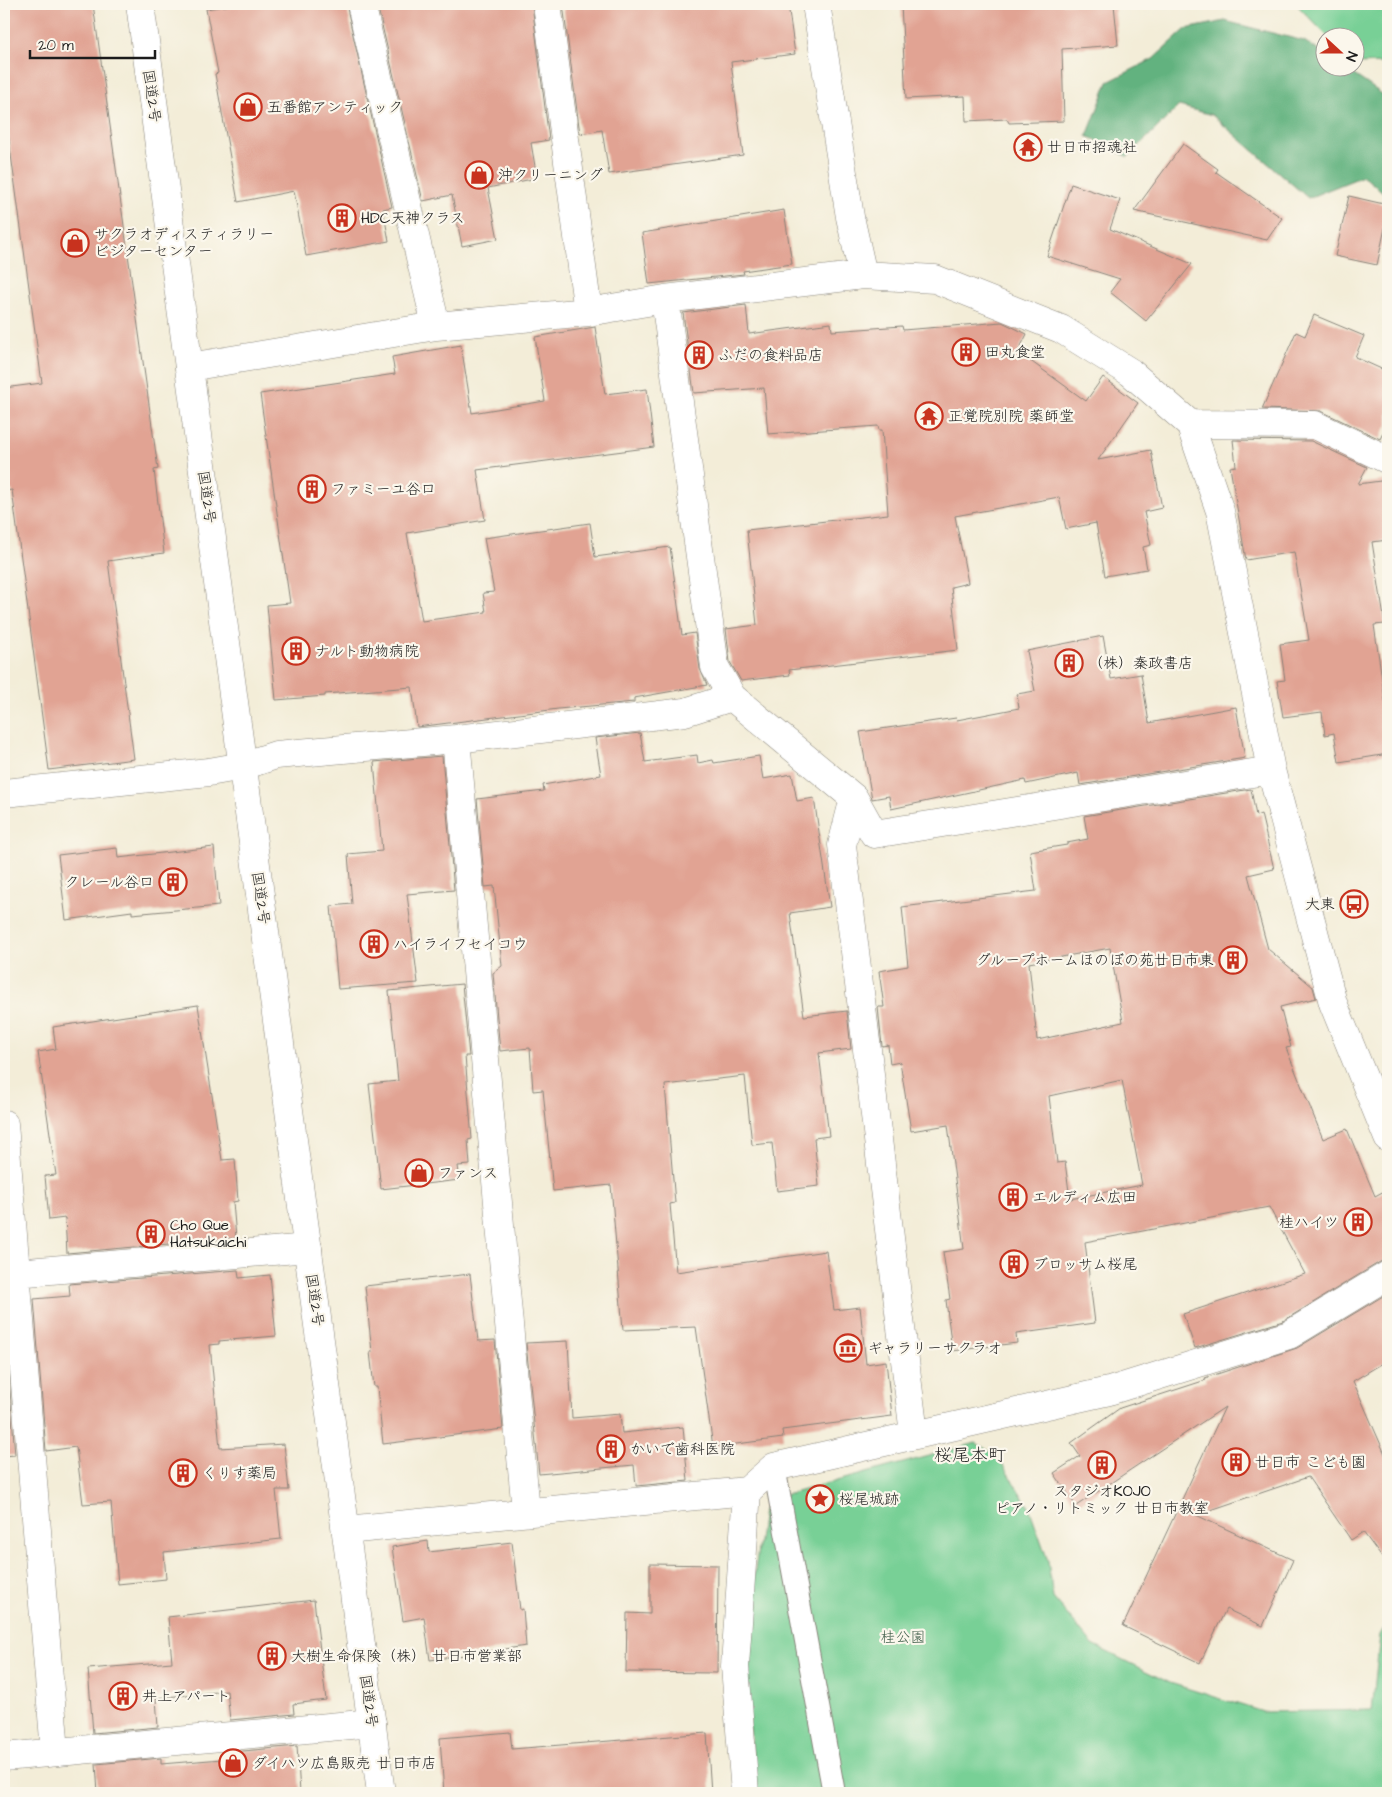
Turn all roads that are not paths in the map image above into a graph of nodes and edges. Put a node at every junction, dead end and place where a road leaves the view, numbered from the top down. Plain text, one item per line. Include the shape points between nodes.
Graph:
1 (140, 4) edge
2 (361, 4) edge
3 (547, 4) edge
4 (816, 4) edge
5 (863, 274) junction
6 (665, 299) junction
7 (588, 312) junction
8 (436, 326) junction
9 (189, 367) junction
10 (1190, 424) junction
11 (1388, 460) edge
12 (732, 697) junction
13 (456, 739) junction
14 (242, 766) junction
15 (1271, 770) junction
16 (4, 793) edge
17 (854, 798) junction
18 (4, 1124) edge
19 (1388, 1138) edge
20 (308, 1248) junction
21 (9, 1273) edge
22 (1388, 1274) edge
23 (914, 1434) junction
24 (774, 1467) junction
25 (747, 1491) junction
26 (526, 1512) junction
27 (346, 1530) junction
28 (372, 1724) junction
29 (55, 1752) junction
30 (4, 1757) edge
31 (381, 1793) edge
32 (745, 1793) edge
33 (834, 1793) edge

1 - 9 main road, 国道2号
2 - 8 main road
3 - 7 main road
4 - 5 main road via 850,217
5 - 6 main road
5 - 10 main road via 935,279 1062,329 1130,372
6 - 7 main road
6 - 12 main road via 715,667
7 - 8 main road
8 - 9 main road
9 - 14 main road, 国道2号
10 - 11 main road via 1315,424
10 - 15 main road via 1220,511
12 - 13 main road via 685,712
12 - 17 main road
13 - 14 main road via 276,755
13 - 26 main road
14 - 16 main road
14 - 20 main road, 国道2号
15 - 17 main road via 874,834
15 - 19 main road via 1333,1003
17 - 23 main road via 842,845
18 - 21 main road
20 - 21 main road
20 - 27 main road, 国道2号
21 - 29 main road
22 - 23 main road via 1289,1335 1109,1391
23 - 24 main road
24 - 25 main road
24 - 33 lane
25 - 26 main road
25 - 32 main road via 735,1666
26 - 27 main road
27 - 28 main road, 国道2号
28 - 29 main road
28 - 31 main road, 国道2号
29 - 30 main road

